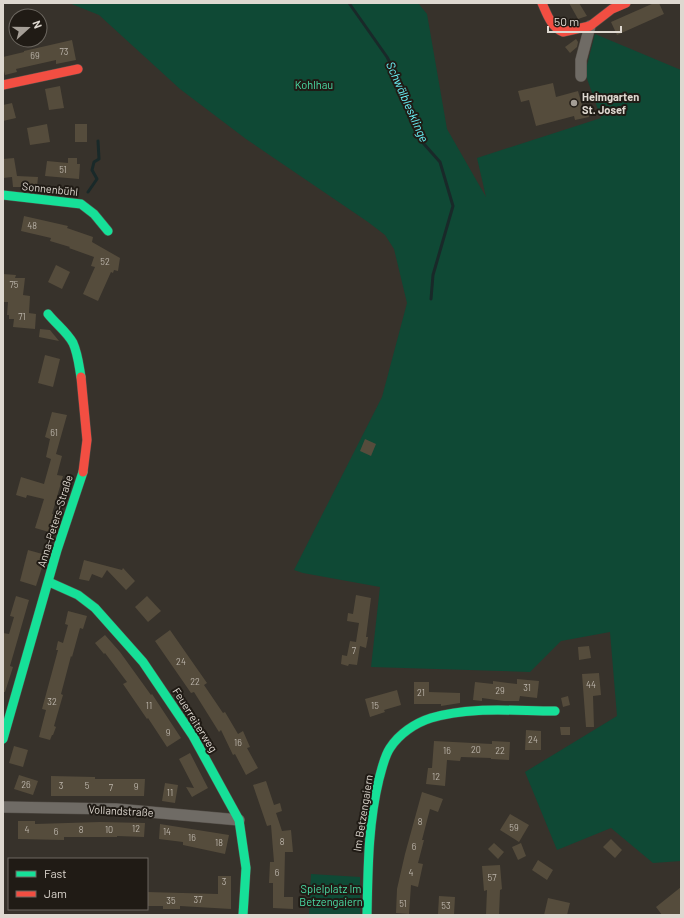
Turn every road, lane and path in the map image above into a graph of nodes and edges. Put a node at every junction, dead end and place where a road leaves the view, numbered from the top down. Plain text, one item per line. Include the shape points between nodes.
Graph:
1 (542, 3) edge
2 (626, 3) edge
3 (590, 26) junction
4 (78, 69) dead end
5 (581, 76) dead end
6 (3, 86) edge
7 (3, 195) edge
8 (108, 231) dead end
9 (48, 314) dead end
10 (49, 582) junction
11 (555, 712) dead end
12 (3, 739) edge
13 (3, 807) edge
14 (239, 820) junction
15 (243, 915) edge
16 (367, 915) edge

1 - 3 street via 554,26 560,31
2 - 3 street via 612,9
3 - 5 street via 581,60
4 - 6 street
7 - 8 street, Sonnenbühl via 81,204 94,214
9 - 10 street, Anna-Peters-Straße via 74,345 87,435 83,471
10 - 12 street, Anna-Peters-Straße
10 - 14 street, Feuerreiterweg via 78,595 95,608 143,662 194,736
11 - 16 street, Im Betzengaiern via 497,710 456,713 430,718 398,738 387,753 376,790 368,865
13 - 14 street, Vollandstraße via 116,809
14 - 15 street, Feuerreiterweg via 246,868

